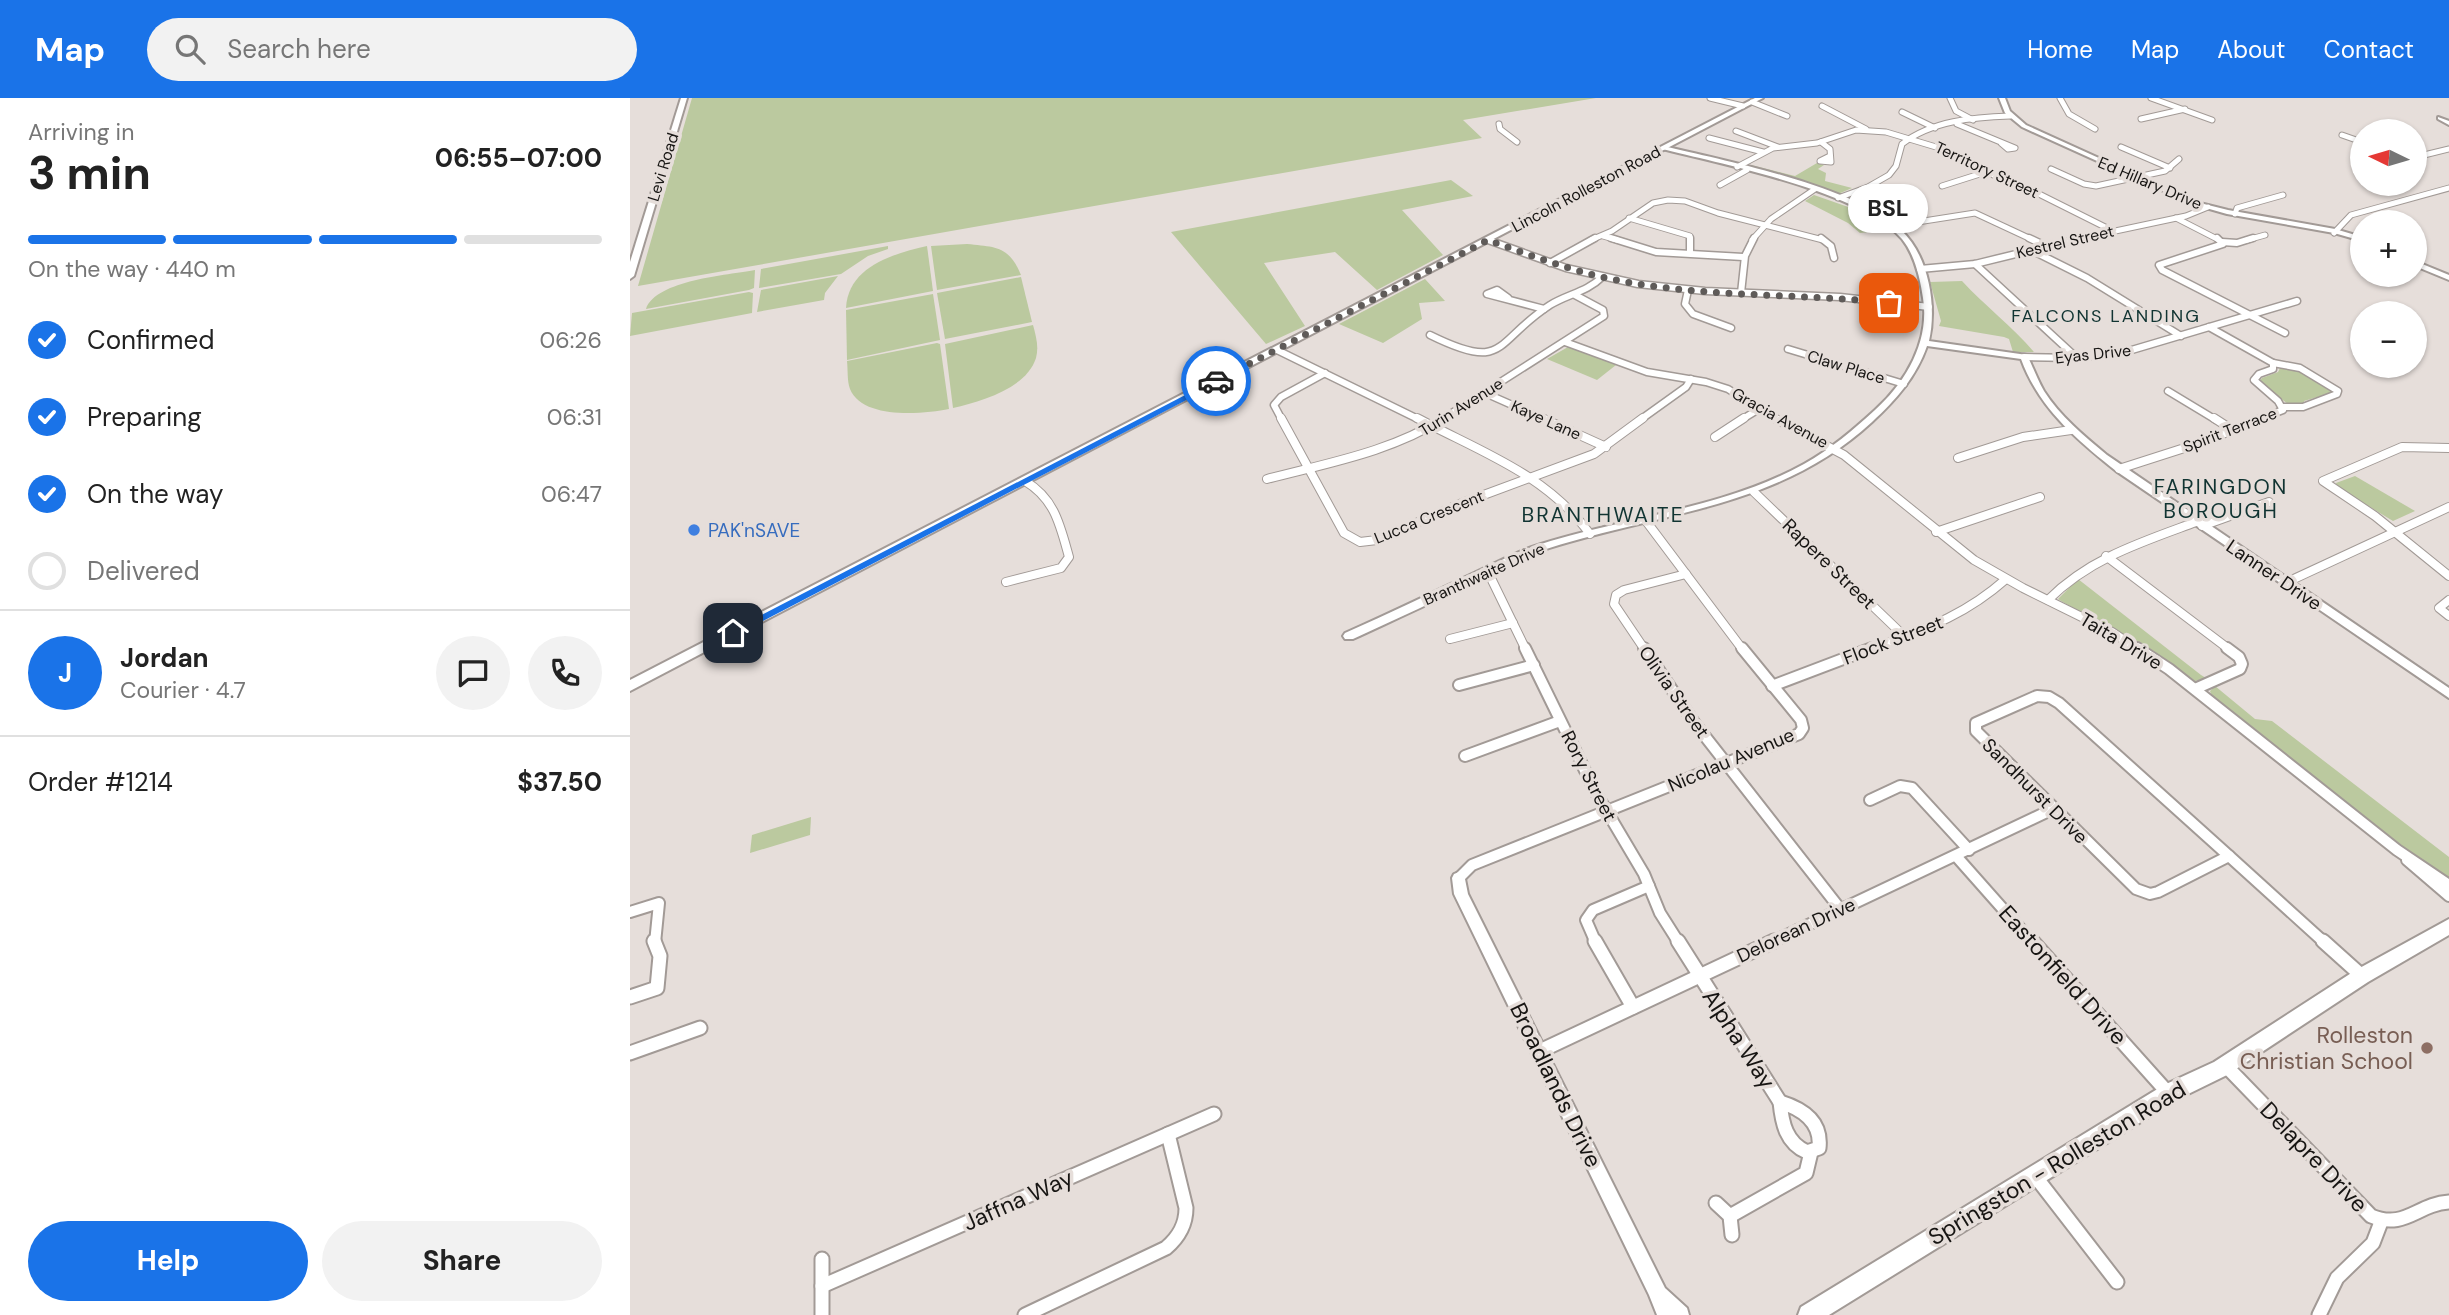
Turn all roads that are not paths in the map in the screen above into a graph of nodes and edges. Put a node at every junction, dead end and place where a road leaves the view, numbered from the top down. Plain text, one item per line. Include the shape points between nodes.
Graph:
1 (684, 98) edge
2 (1710, 98) edge
3 (1950, 98) edge
4 (2002, 98) edge
5 (2060, 98) edge
6 (2151, 98) edge
7 (1752, 102) edge
8 (1822, 106) dead end
9 (2185, 109) junction
10 (1894, 110) dead end
11 (1787, 116) dead end
12 (2010, 116) junction
13 (2440, 118) dead end
14 (2141, 119) dead end
15 (1974, 120) junction
16 (2213, 120) dead end
17 (1957, 123) junction
18 (2449, 123) edge
19 (1499, 124) dead end
20 (1935, 128) junction
21 (2095, 128) dead end
22 (1866, 129) junction
23 (1736, 131) dead end
24 (2342, 135) dead end
25 (1709, 138) dead end
26 (1909, 138) junction
27 (2350, 138) edge
28 (1517, 142) dead end
29 (1821, 142) junction
30 (2001, 143) dead end
31 (1665, 147) junction
32 (1779, 147) junction
33 (2121, 147) dead end
34 (2449, 149) edge
35 (1763, 152) junction
36 (2427, 154) edge
37 (1829, 156) dead end
38 (2179, 159) dead end
39 (1737, 167) junction
40 (2170, 168) junction
41 (2051, 169) dead end
42 (1747, 170) junction
43 (1986, 172) junction
44 (2135, 178) junction
45 (1720, 185) dead end
46 (1941, 186) dead end
47 (2449, 188) edge
48 (1815, 189) junction
49 (2433, 193) junction
50 (2283, 195) dead end
51 (1838, 198) junction
52 (2446, 198) dead end
53 (2208, 207) junction
54 (2235, 214) junction
55 (1629, 218) junction
56 (2176, 218) junction
57 (1764, 224) junction
58 (1892, 226) junction
59 (2318, 229) joint
60 (2113, 230) junction
61 (2334, 232) junction
62 (2265, 235) dead end
63 (1603, 236) junction
64 (2350, 237) edge
65 (1488, 240) junction
66 (2222, 242) junction
67 (2048, 247) junction
68 (2033, 251) junction
69 (633, 252) edge
70 (1690, 252) junction
71 (1743, 257) junction
72 (1834, 258) dead end
73 (1550, 263) junction
74 (1975, 264) junction
75 (2427, 267) edge
76 (1920, 269) junction
77 (630, 276) edge
78 (2449, 276) edge
79 (1602, 277) junction
80 (1688, 290) junction
81 (1741, 293) junction
82 (1574, 295) junction
83 (1508, 298) dead end
84 (2297, 301) dead end
85 (1928, 307) junction
86 (1544, 309) junction
87 (2249, 315) junction
88 (2209, 327) junction
89 (1731, 328) dead end
90 (2285, 333) dead end
91 (1430, 335) dead end
92 (2181, 336) junction
93 (1565, 342) junction
94 (1924, 343) junction
95 (1788, 349) dead end
96 (1277, 350) junction
97 (2024, 357) junction
98 (2077, 358) junction
99 (2273, 363) junction
100 (1325, 373) junction
101 (1691, 379) junction
102 (1904, 384) junction
103 (2168, 391) dead end
104 (1485, 393) junction
105 (2283, 407) junction
106 (1759, 410) junction
107 (1433, 427) junction
108 (2231, 429) junction
109 (2071, 430) junction
110 (1715, 437) dead end
111 (1606, 447) junction
112 (2449, 448) edge
113 (1834, 449) junction
114 (1958, 458) dead end
115 (1308, 468) junction
116 (2119, 469) junction
117 (1531, 477) junction
118 (1267, 479) dead end
119 (1026, 481) junction
120 (1754, 492) junction
121 (2040, 497) dead end
122 (2269, 502) dead end
123 (2449, 507) edge
124 (1646, 521) junction
125 (2199, 524) junction
126 (1936, 532) junction
127 (2395, 532) junction
128 (1590, 534) junction
129 (2106, 556) junction
130 (1488, 572) junction
131 (1686, 574) junction
132 (2449, 576) edge
133 (2006, 579) junction
134 (1006, 582) dead end
135 (2285, 583) junction
136 (2048, 600) junction
137 (2449, 600) edge
138 (2449, 616) edge
139 (1513, 623) junction
140 (1349, 636) dead end
141 (1904, 636) junction
142 (1450, 639) dead end
143 (1534, 665) junction
144 (1459, 685) dead end
145 (1772, 685) junction
146 (630, 686) edge
147 (2195, 689) junction
148 (2449, 694) edge
149 (1560, 721) junction
150 (1465, 756) dead end
151 (1727, 763) junction
152 (1870, 800) dead end
153 (2053, 809) junction
154 (1606, 812) junction
155 (1969, 850) junction
156 (2397, 850) junction
157 (1956, 856) junction
158 (2229, 856) junction
159 (1459, 878) joint
160 (2449, 885) edge
161 (1648, 886) junction
162 (2449, 896) edge
163 (1841, 910) junction
164 (630, 912) edge
165 (2449, 926) edge
166 (1699, 975) junction
167 (2362, 975) junction
168 (630, 997) edge
169 (1633, 1007) junction
170 (701, 1028) dead end
171 (1540, 1051) junction
172 (630, 1053) edge
173 (2227, 1067) junction
174 (2169, 1094) junction
175 (1780, 1102) junction
176 (1214, 1114) dead end
177 (1168, 1134) junction
178 (1811, 1152) junction
179 (2035, 1175) junction
180 (2449, 1202) edge
181 (1716, 1203) dead end
182 (1730, 1216) junction
183 (2381, 1222) junction
184 (1732, 1235) dead end
185 (822, 1259) dead end
186 (2117, 1282) dead end
187 (822, 1286) junction
188 (1657, 1291) junction
189 (821, 1315) edge
190 (1025, 1315) edge
191 (1665, 1315) edge
192 (1680, 1315) edge
193 (1809, 1315) edge
194 (2319, 1315) edge

1 - 69 main road, Levi Road
2 - 7 street
3 - 15 street via 1955,111
4 - 12 street
5 - 21 street via 2072,117
6 - 9 street
7 - 11 street
7 - 31 main road, Lincoln Rolleston Road
8 - 22 street
9 - 14 street
9 - 16 street
10 - 20 street
12 - 15 street
12 - 44 street, Ed Hillary Drive
13 - 18 street
15 - 17 street
17 - 20 street
17 - 30 street
19 - 28 street
20 - 26 street
22 - 26 street, Territory Street
22 - 29 street, Territory Street
23 - 32 street
24 - 27 street
25 - 35 street
26 - 43 street, Territory Street via 1954,153
26 - 51 street via 1888,176
29 - 32 street, Territory Street
29 - 37 street via 1830,149
31 - 39 street, Branthwaite Drive
31 - 65 main road, Lincoln Rolleston Road
32 - 35 street, Territory Street
33 - 40 street
34 - 36 street
35 - 39 street, Territory Street
38 - 40 street
39 - 42 street, Branthwaite Drive
40 - 44 street
41 - 44 street via 2092,186
42 - 45 street
42 - 48 street, Branthwaite Drive
43 - 46 street
43 - 60 street, Territory Street
44 - 53 street, Ed Hillary Drive
47 - 49 street
48 - 51 street, Branthwaite Drive
48 - 57 street
49 - 52 street
49 - 61 street via 2351,215
50 - 54 street via 2244,204
51 - 58 street, Branthwaite Drive
53 - 54 street, Ed Hillary Drive
53 - 56 street, Kestrel Street
54 - 59 street, Ed Hillary Drive
55 - 57 street via 1653,203 1674,200
55 - 63 street
55 - 70 street via 1690,236
56 - 60 street, Kestrel Street
56 - 66 street
57 - 71 street
57 - 72 street via 1824,239
58 - 67 street via 1975,213
58 - 76 street, Branthwaite Drive via 1908,243
59 - 61 street, Ed Hillary Drive
60 - 67 street, Kestrel Street
61 - 64 street, Ed Hillary Drive
62 - 66 street
63 - 70 street via 1656,252
63 - 73 street
65 - 73 street
65 - 96 main road, Lincoln Rolleston Road
66 - 87 street via 2159,265 2166,273
67 - 68 street, Kestrel Street
68 - 74 street, Kestrel Street
68 - 92 street
69 - 77 main road, Levi Road
70 - 71 street
71 - 81 street
73 - 79 street
74 - 76 street, Kestrel Street
74 - 98 street via 2059,336
75 - 78 street
76 - 85 street, Branthwaite Drive
79 - 80 street
79 - 82 street
80 - 81 street
80 - 89 street via 1685,304 1689,311
81 - 85 street
82 - 86 street
82 - 93 street, Turin Avenue via 1605,313
83 - 86 street
84 - 87 street, Eyas Drive
85 - 94 street, Branthwaite Drive
86 - 91 street via 1524,329 1486,353 1467,351
87 - 88 street, Eyas Drive
87 - 90 street
88 - 92 street, Eyas Drive
88 - 99 street
92 - 98 street, Eyas Drive via 2136,350
93 - 101 street, Gracia Avenue via 1637,369
93 - 104 street, Turin Avenue
94 - 97 street, Eyas Drive
94 - 102 street, Branthwaite Drive
95 - 102 street, Claw Place
96 - 100 street
96 - 119 main road, Lincoln Rolleston Road
97 - 98 street, Eyas Drive
97 - 109 street, Lanner Drive via 2041,394
99 - 105 street, Spirit Terrace via 2273,369 2254,380
99 - 105 street via 2295,366 2338,391 2303,407
100 - 107 street
100 - 115 street, Lucca Crescent via 1274,405
101 - 106 street, Gracia Avenue via 1728,389
101 - 111 street, Lucca Crescent
102 - 113 street, Branthwaite Drive via 1867,425
103 - 108 street
104 - 107 street, Turin Avenue
104 - 111 street, Kaye Lane
105 - 108 street, Spirit Terrace via 2278,414
106 - 110 street
106 - 113 street, Gracia Avenue
107 - 115 street, Turin Avenue via 1396,444
107 - 117 street
108 - 116 street, Spirit Terrace
109 - 114 street via 2023,437
109 - 116 street, Lanner Drive
111 - 117 street, Lucca Crescent
112 - 127 street via 2402,447 2324,479 2327,486
113 - 120 street, Branthwaite Drive
113 - 126 street, Taita Drive
115 - 117 street, Lucca Crescent via 1344,533 1360,541 1377,540
115 - 118 street, Turin Avenue
116 - 125 street, Lanner Drive
117 - 128 street via 1570,507
119 - 134 street via 1052,501 1069,557 1061,568
119 - 146 main road, Lincoln Rolleston Road
120 - 124 street, Branthwaite Drive
120 - 141 street, Rapere Street
121 - 126 street
122 - 125 street
123 - 127 street
124 - 128 street, Branthwaite Drive
124 - 131 street, Nicolau Avenue
125 - 129 street
125 - 135 street, Lanner Drive
126 - 133 street, Taita Drive
127 - 132 street
127 - 135 street
128 - 130 street, Branthwaite Drive via 1533,550
129 - 136 street via 2070,578
129 - 147 street via 2239,657 2240,668
130 - 139 street, Rory Street
130 - 140 street, Branthwaite Drive
131 - 145 street, Nicolau Avenue
131 - 151 street, Olivia Street via 1624,590 1613,601 1665,682
133 - 136 street, Taita Drive
133 - 141 street, Flock Street via 1963,612
135 - 148 street, Lanner Drive
136 - 147 street, Taita Drive via 2129,642
137 - 138 street via 2439,608
139 - 142 street
139 - 143 street, Rory Street
141 - 145 street, Flock Street
143 - 144 street
143 - 149 street, Rory Street
145 - 151 street, Nicolau Avenue via 1801,720 1803,729
147 - 156 street, Taita Drive
149 - 150 street
149 - 154 street, Rory Street
151 - 154 street, Nicolau Avenue
151 - 163 street, Olivia Street
152 - 155 street via 1900,786 1912,788
153 - 155 street, Delorean Drive
153 - 158 street, Sandhurst Drive via 2143,892 2158,892
153 - 158 street, Sandhurst Drive via 1976,732 1976,723 2037,696 2053,699
154 - 159 street, Nicolau Avenue via 1472,865
154 - 161 street, Rory Street
155 - 157 street, Delorean Drive
156 - 160 street, Taita Drive
156 - 162 street, Taita Drive
157 - 163 street, Delorean Drive
157 - 174 street, Eastonfield Drive
158 - 167 street, Sandhurst Drive
159 - 171 street, Broadlands Drive via 1461,894
161 - 166 street, Rory Street
161 - 169 street via 1594,910 1586,920
163 - 166 street, Delorean Drive
164 - 168 street via 659,903 654,941 660,956 657,988
165 - 167 main road, Springston - Rolleston Road
166 - 169 street, Delorean Drive
166 - 175 street, Alpha Way
167 - 173 main road, Springston - Rolleston Road
169 - 171 street, Delorean Drive
170 - 172 street
171 - 188 street, Broadlands Drive
173 - 174 main road, Springston - Rolleston Road
173 - 183 street, Delapre Drive via 2353,1201
174 - 179 main road, Springston - Rolleston Road
175 - 178 street, Alpha Way via 1781,1120 1791,1140
175 - 178 street, Alpha Way via 1802,1110 1816,1127 1821,1140 1819,1148
176 - 177 street, Jaffna Way
177 - 187 street, Jaffna Way
177 - 190 street via 1186,1208 1176,1240
178 - 182 street via 1806,1173
179 - 186 street
179 - 193 main road, Springston - Rolleston Road
180 - 183 street, Delapre Drive via 2437,1201 2405,1220
181 - 182 street
182 - 184 street
183 - 194 street via 2373,1244 2337,1278
185 - 187 street
187 - 189 street
188 - 191 street, Broadlands Drive
188 - 192 street, Broadlands Drive

